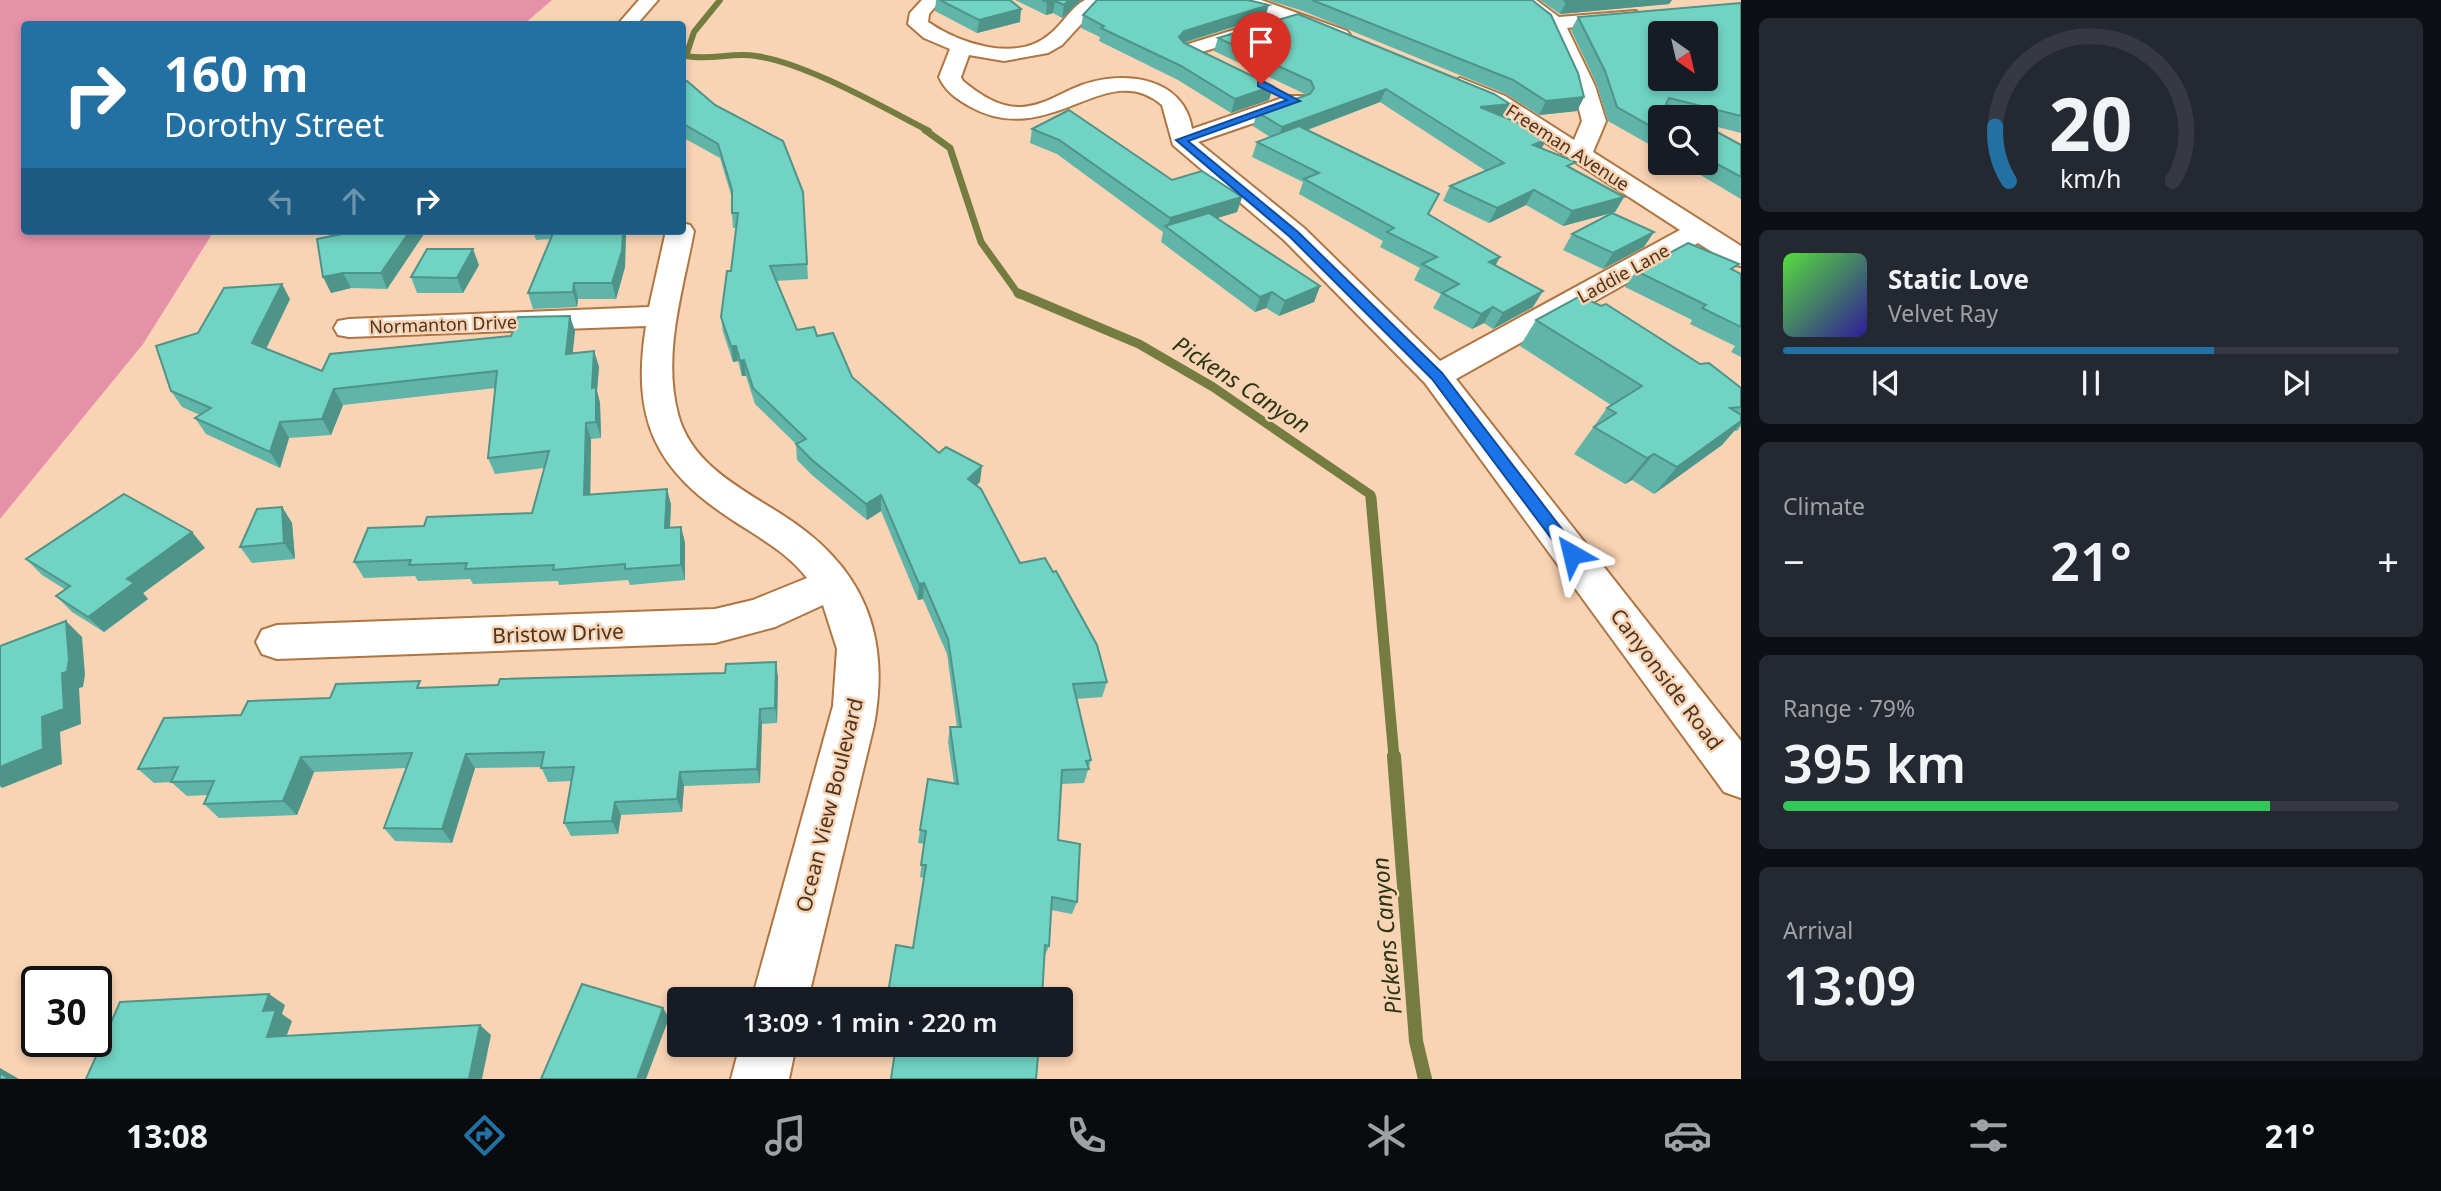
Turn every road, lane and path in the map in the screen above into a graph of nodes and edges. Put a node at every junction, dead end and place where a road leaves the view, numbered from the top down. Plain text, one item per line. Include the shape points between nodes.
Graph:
1 (649, 0) edge
2 (932, 0) edge
3 (1103, 0) edge
4 (1227, 0) edge
5 (1524, 0) edge
6 (1267, 3) edge
7 (1648, 13) edge
8 (1295, 17) junction
9 (630, 21) edge
10 (1555, 23) junction
11 (1357, 42) edge
12 (961, 47) junction
13 (1222, 65) edge
14 (1433, 73) edge
15 (1264, 86) edge
16 (1181, 140) junction
17 (1580, 154) junction
18 (1699, 232) junction
19 (679, 235) edge
20 (1741, 258) edge
21 (664, 316) junction
22 (349, 328) dead end
23 (1437, 376) junction
24 (832, 584) junction
25 (277, 642) dead end
26 (1741, 777) edge
27 (783, 987) edge
28 (765, 1057) edge
29 (760, 1079) edge

1 - 9 street
2 - 12 street via 919,13 918,24 934,37
3 - 12 street via 1077,12 1058,38 1044,48 1005,54
4 - 6 street
5 - 10 street
6 - 8 street
7 - 10 street
8 - 11 street
8 - 13 street via 1189,50
10 - 17 street via 1584,86 1594,121
12 - 16 street via 950,76 953,84 998,110 1034,113 1096,86 1132,85 1168,98 1178,109
14 - 17 street, Freeman Avenue via 1497,101
15 - 16 street via 1296,101
16 - 23 street, Canyonside Road via 1294,234
17 - 18 street, Freeman Avenue
18 - 20 street, Freeman Avenue
18 - 23 street, Laddie Lane
19 - 21 street, Ocean View Boulevard
21 - 22 street, Normanton Drive
21 - 24 street, Ocean View Boulevard via 658,393 672,441 691,470 715,492 785,536 812,558
23 - 26 street, Canyonside Road
24 - 25 street, Bristow Drive via 760,615 715,626
24 - 27 street, Ocean View Boulevard via 848,612 858,648 855,713
28 - 29 street

